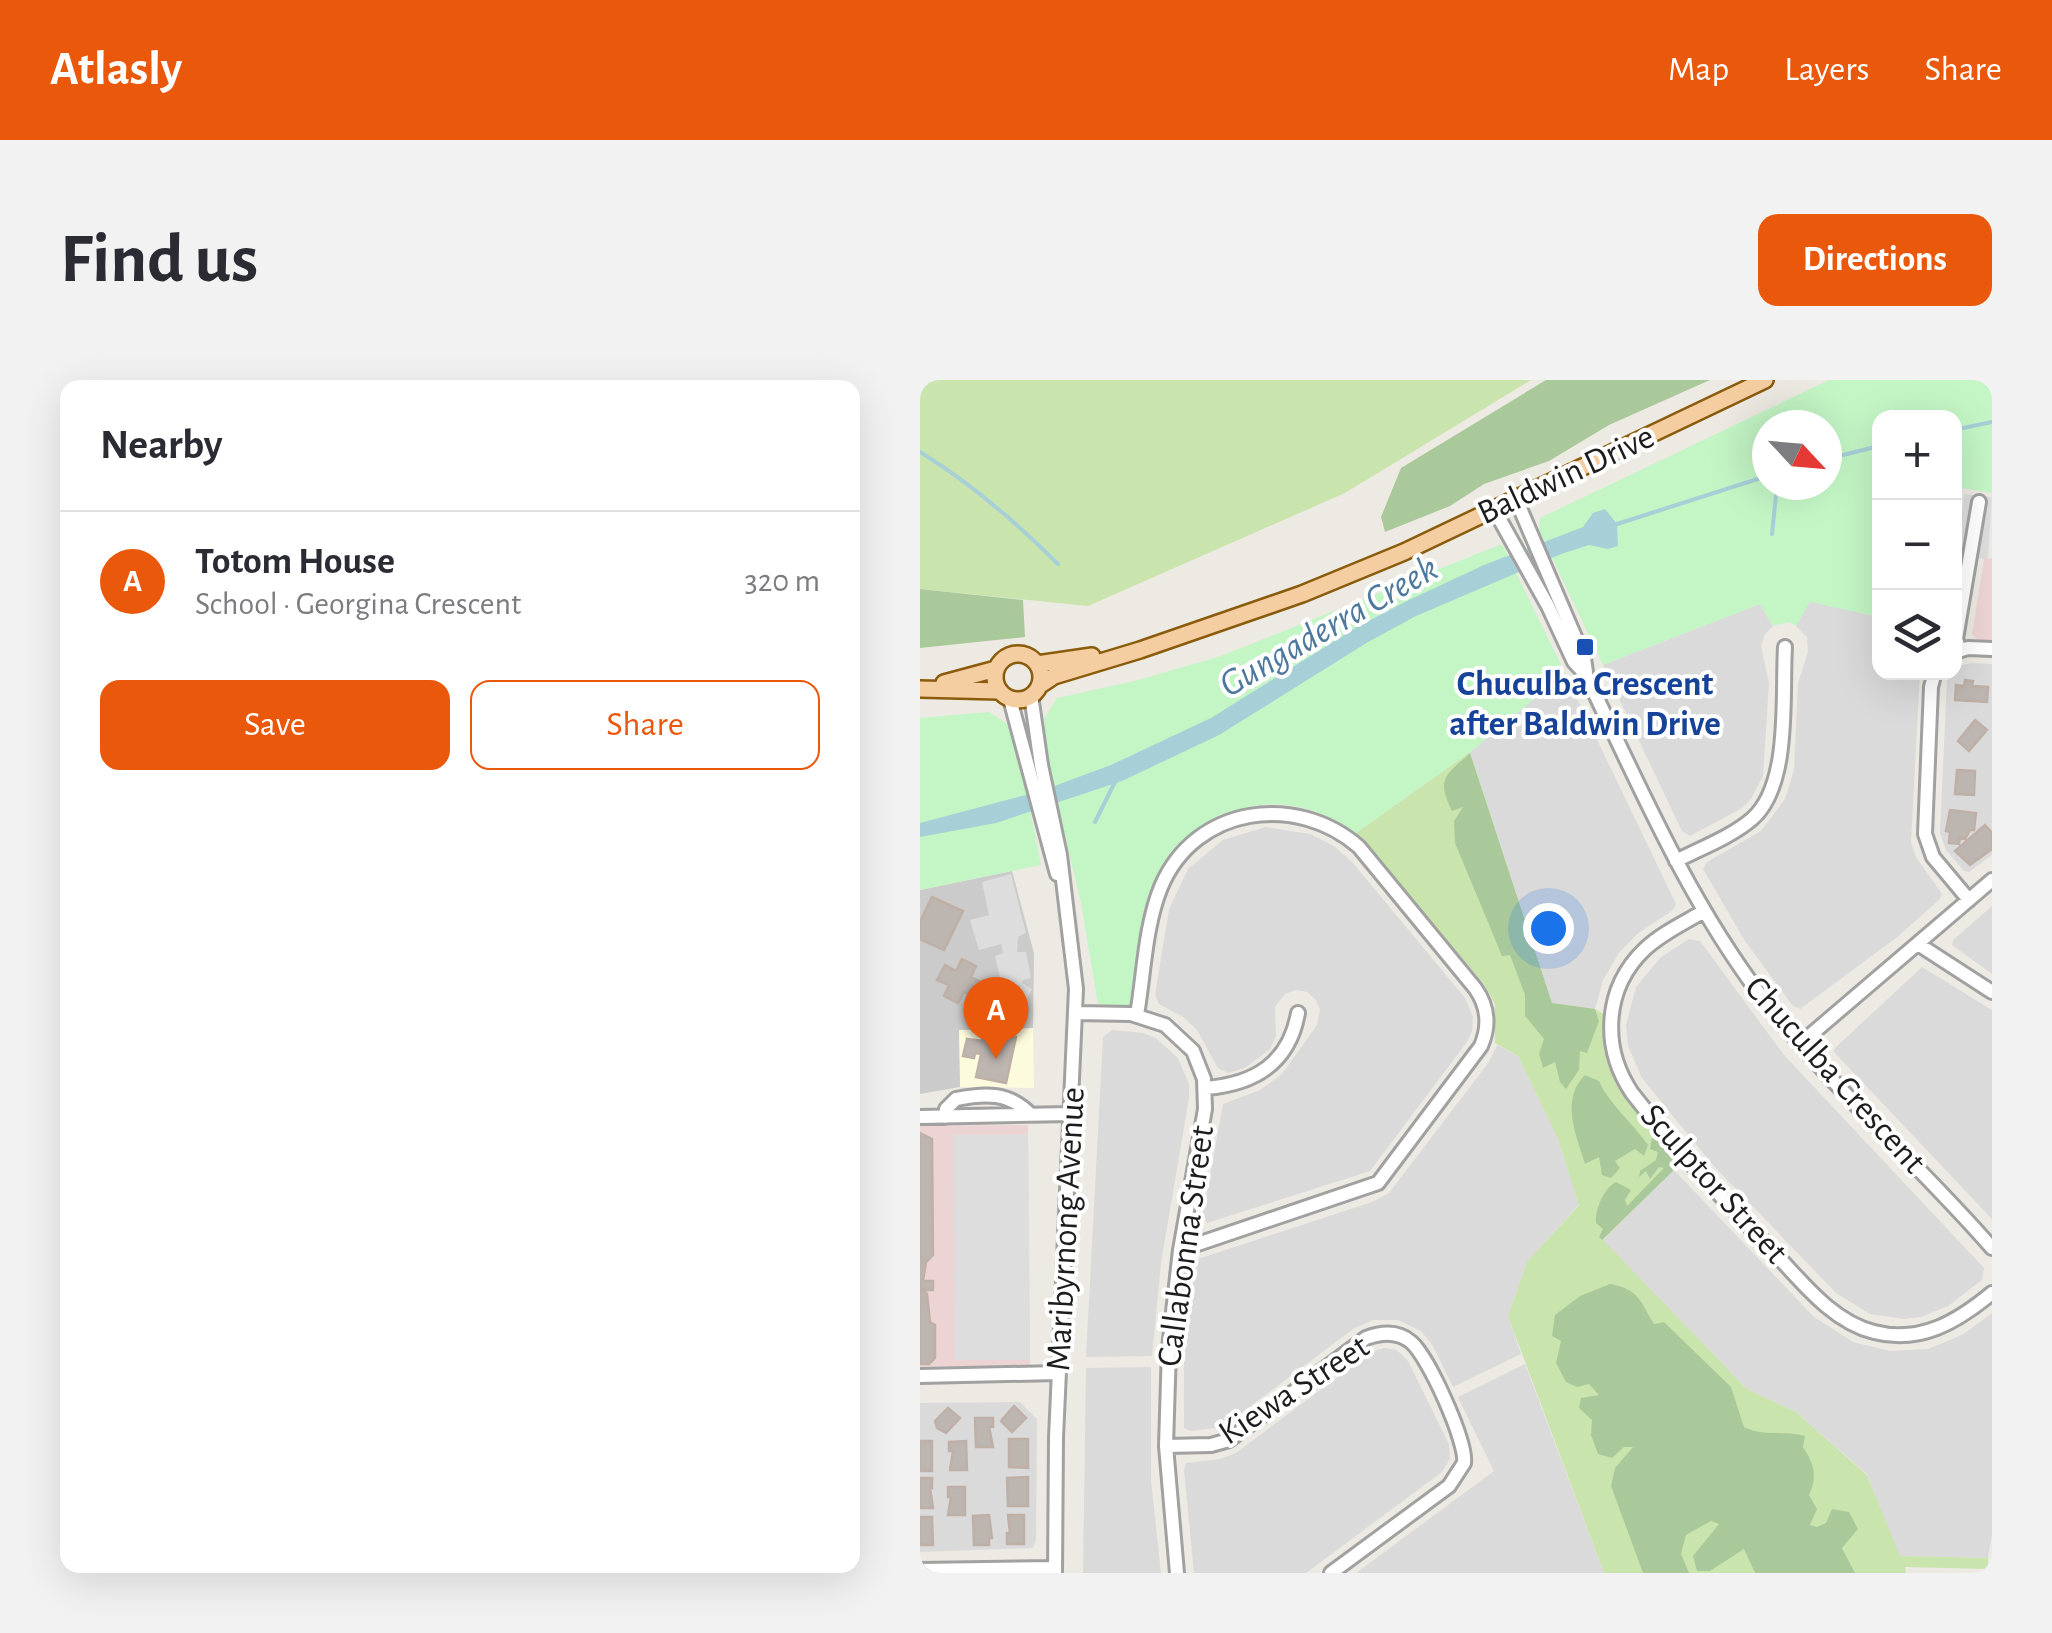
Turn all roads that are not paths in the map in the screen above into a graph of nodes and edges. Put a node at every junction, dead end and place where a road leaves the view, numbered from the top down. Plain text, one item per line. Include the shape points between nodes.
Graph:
1 (1765, 380) edge
2 (1516, 499) junction
3 (1978, 502) dead end
4 (1494, 509) junction
5 (1538, 574) junction
6 (1962, 602) edge
7 (1785, 647) dead end
8 (1992, 649) edge
9 (1140, 650) junction
10 (1962, 651) edge
11 (1036, 664) junction
12 (996, 669) junction
13 (1935, 680) edge
14 (920, 688) edge
15 (1035, 690) junction
16 (1004, 695) junction
17 (1034, 767) junction
18 (1676, 861) junction
19 (1992, 880) edge
20 (1969, 900) junction
21 (1704, 911) junction
22 (1918, 944) junction
23 (1992, 992) edge
24 (1298, 1013) dead end
25 (1076, 1014) junction
26 (1137, 1015) junction
27 (1800, 1044) junction
28 (1206, 1088) junction
29 (1071, 1114) junction
30 (920, 1117) edge
31 (1992, 1248) edge
32 (1180, 1250) junction
33 (1992, 1294) edge
34 (1058, 1374) junction
35 (920, 1376) edge
36 (1166, 1446) junction
37 (920, 1570) edge
38 (1055, 1570) edge
39 (1177, 1573) edge
40 (1332, 1573) edge

1 - 2 main road, Baldwin Drive
2 - 4 main road, Baldwin Drive
2 - 5 street, Chuculba Crescent
3 - 6 street
4 - 5 street, Chuculba Crescent
4 - 9 main road, Baldwin Drive via 1302,594
5 - 18 street, Chuculba Crescent via 1584,658 1586,675
7 - 18 street via 1772,792 1750,821
8 - 10 street
9 - 11 main road, Baldwin Drive
9 - 15 main road, Baldwin Drive via 1054,676
11 - 12 main road via 1018,654
11 - 15 main road
12 - 14 main road
12 - 16 main road
13 - 20 street via 1925,834 1933,857
14 - 16 main road
15 - 16 main road via 1017,700
15 - 17 street, Maribyrnong Avenue
16 - 17 street, Maribyrnong Avenue
17 - 25 street, Maribyrnong Avenue via 1072,940
18 - 21 street, Chuculba Crescent
19 - 20 street
20 - 22 street
21 - 27 street, Chuculba Crescent
21 - 33 street, Sculptor Street via 1644,950 1617,990 1612,1049 1632,1092 1701,1176 1842,1318 1887,1334 1923,1333
22 - 23 street
22 - 27 street
24 - 28 street via 1289,1043 1270,1067 1243,1083
25 - 26 street, Callabonna Street
25 - 29 street, Maribyrnong Avenue
26 - 28 street, Callabonna Street via 1165,1024 1188,1044
26 - 32 street via 1156,903 1171,868 1218,826 1266,813 1316,820 1359,847 1486,1008 1477,1053 1378,1183
27 - 31 street, Chuculba Crescent
28 - 32 street, Callabonna Street
29 - 30 street
29 - 34 street, Maribyrnong Avenue
32 - 36 street, Callabonna Street
34 - 35 street
34 - 38 street, Maribyrnong Avenue
36 - 39 street, Callabonna Street
36 - 40 street, Kiewa Street via 1229,1440 1366,1338 1385,1333 1410,1341 1464,1442 1462,1470
37 - 38 street

